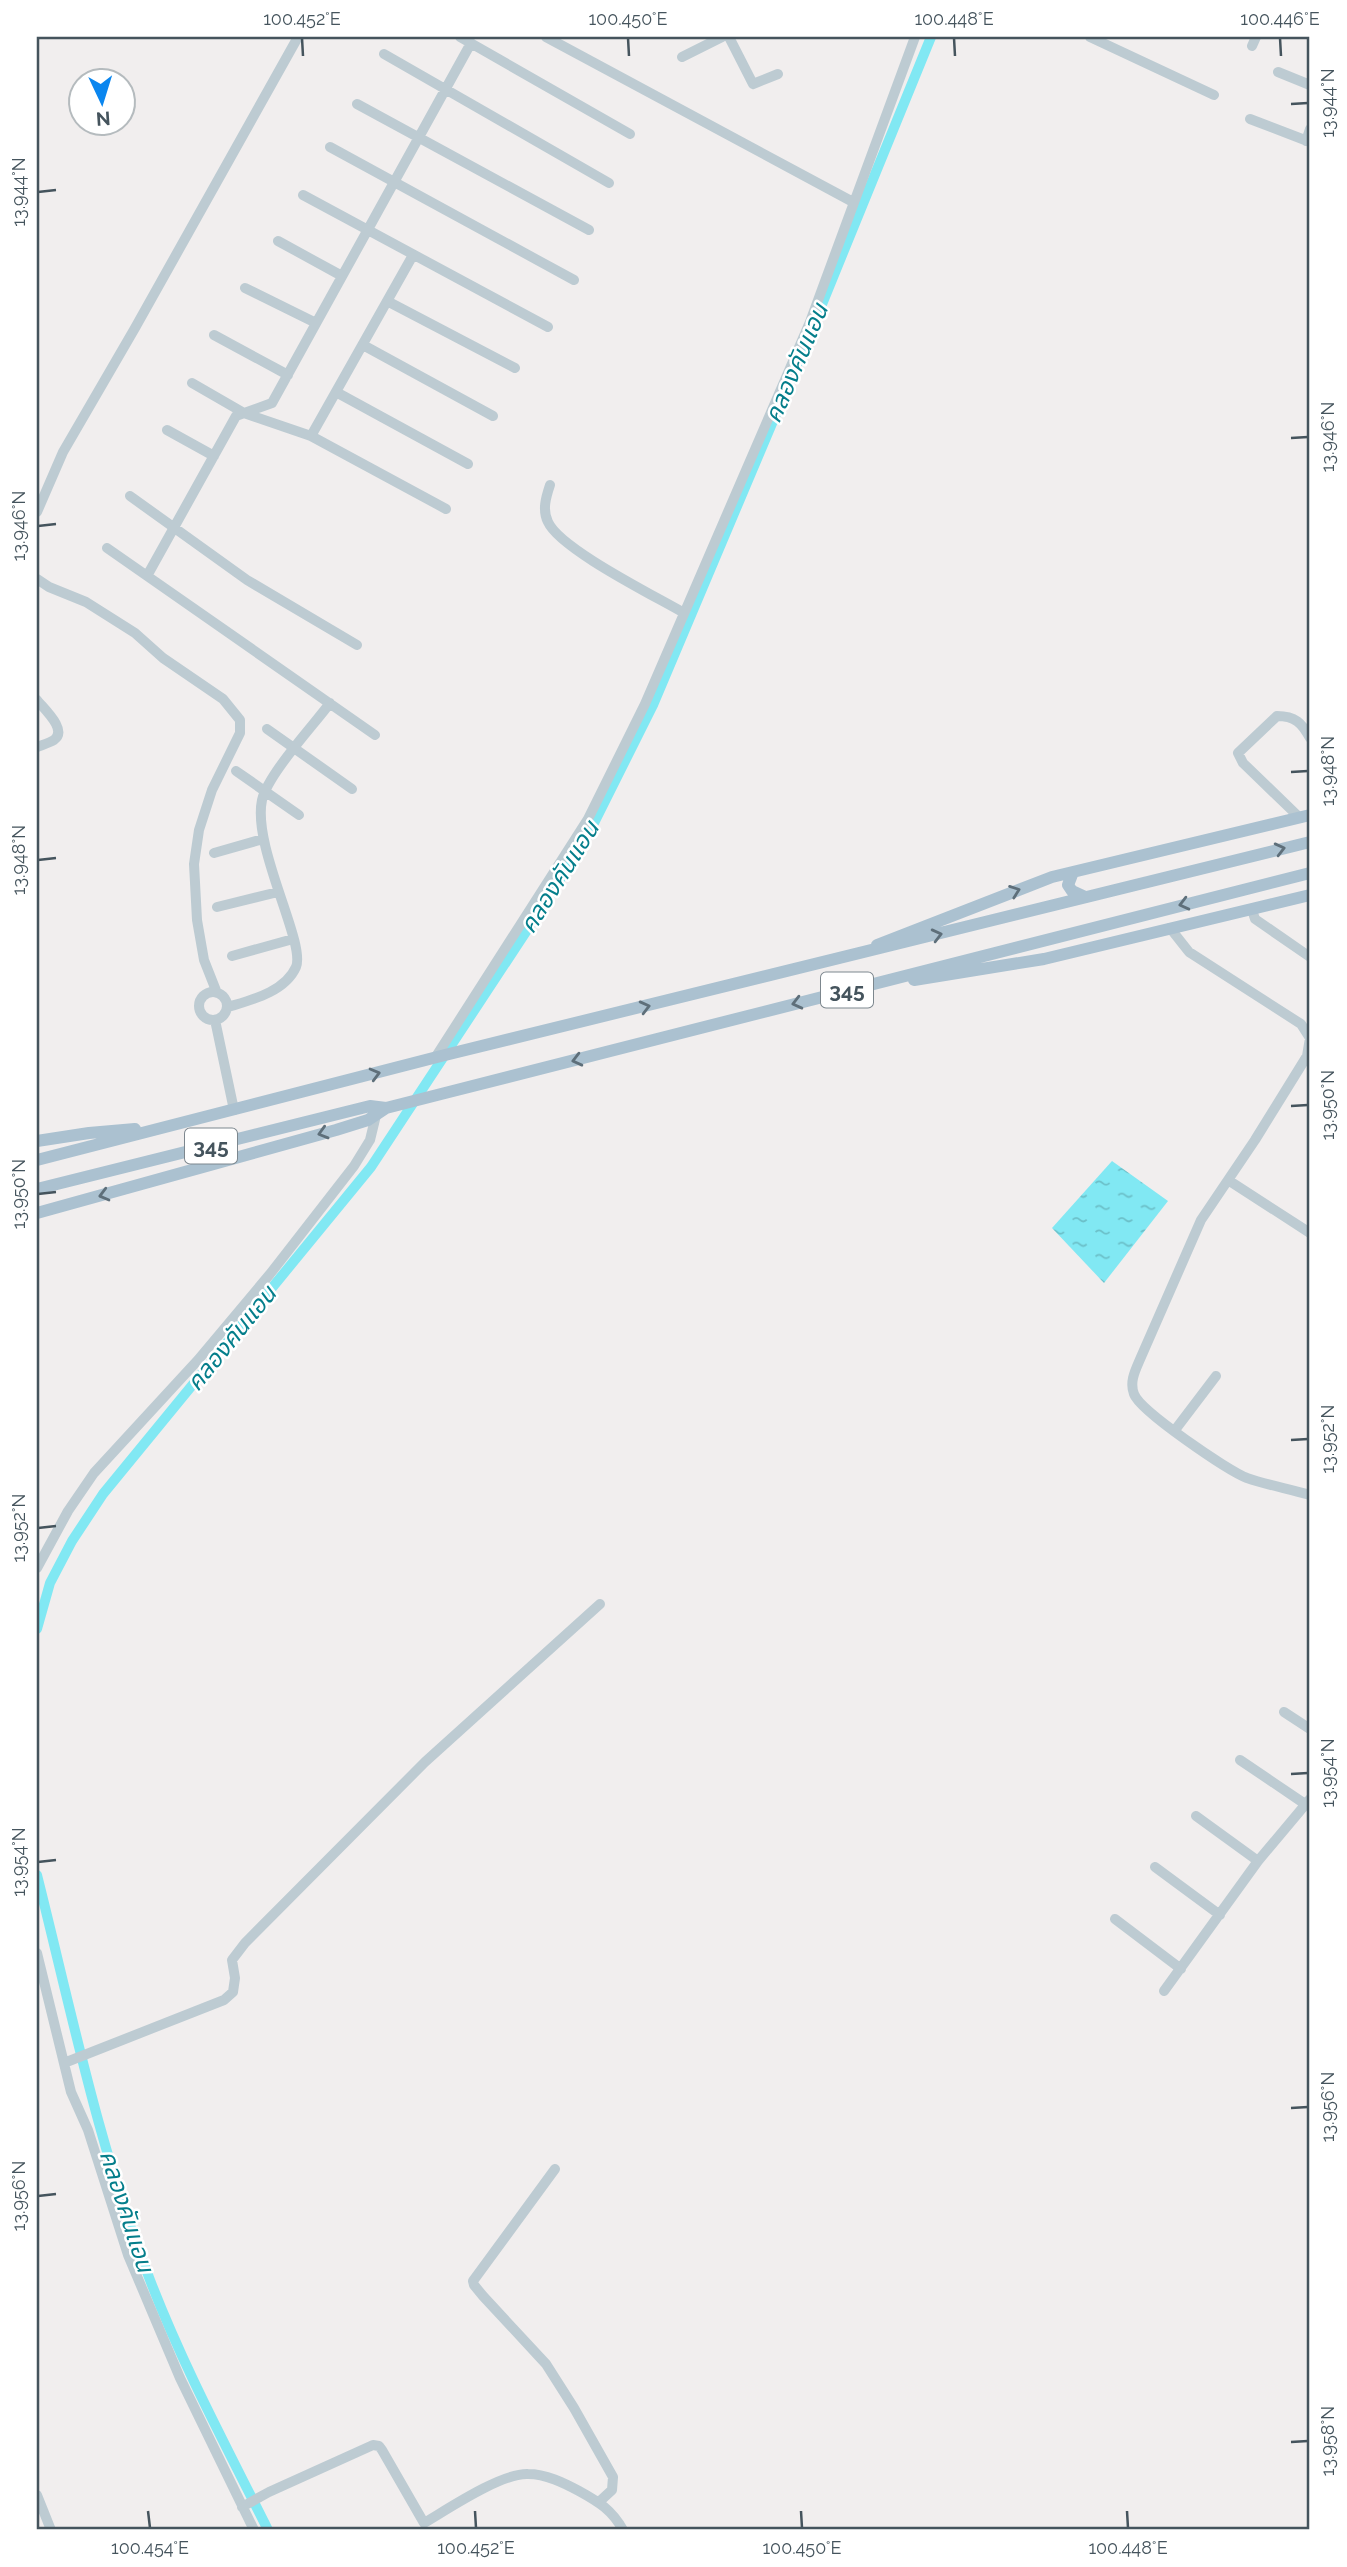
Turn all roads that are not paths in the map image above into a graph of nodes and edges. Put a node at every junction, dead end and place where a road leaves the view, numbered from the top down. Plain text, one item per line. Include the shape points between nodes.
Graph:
1 (298, 37) edge
2 (460, 37) edge
3 (546, 37) edge
4 (722, 37) edge
5 (729, 37) edge
6 (915, 37) edge
7 (1090, 37) edge
8 (471, 43) junction
9 (384, 54) dead end
10 (682, 57) dead end
11 (1278, 72) dead end
12 (778, 74) dead end
13 (1310, 85) edge
14 (446, 90) junction
15 (1214, 95) dead end
16 (357, 104) dead end
17 (1250, 119) dead end
18 (1310, 129) edge
19 (630, 134) dead end
20 (419, 138) junction
21 (1308, 141) edge
22 (330, 147) dead end
23 (394, 182) junction
24 (609, 183) dead end
25 (303, 195) dead end
26 (853, 202) junction
27 (368, 230) junction
28 (589, 230) dead end
29 (278, 241) dead end
30 (413, 255) junction
31 (342, 276) junction
32 (574, 280) dead end
33 (245, 288) dead end
34 (387, 301) junction
35 (316, 323) junction
36 (548, 327) dead end
37 (214, 335) dead end
38 (363, 345) junction
39 (515, 368) dead end
40 (288, 375) junction
41 (192, 383) dead end
42 (336, 392) junction
43 (244, 413) junction
44 (494, 416) dead end
45 (167, 430) dead end
46 (311, 436) junction
47 (214, 456) junction
48 (468, 464) dead end
49 (550, 485) dead end
50 (130, 496) dead end
51 (446, 509) dead end
52 (37, 512) edge
53 (174, 527) junction
54 (107, 548) dead end
55 (148, 576) junction
56 (37, 579) edge
57 (684, 613) junction
58 (357, 645) dead end
59 (37, 700) edge
60 (330, 704) junction
61 (267, 729) dead end
62 (375, 735) dead end
63 (1310, 738) edge
64 (37, 747) edge
65 (295, 749) junction
66 (236, 771) dead end
67 (352, 789) dead end
68 (266, 792) junction
69 (299, 815) dead end
70 (1305, 816) edge
71 (263, 839) junction
72 (1310, 842) edge
73 (214, 853) dead end
74 (1073, 872) junction
75 (1310, 873) edge
76 (278, 892) junction
77 (1310, 895) edge
78 (1085, 897) junction
79 (217, 906) dead end
80 (1252, 909) junction
81 (1170, 928) junction
82 (1066, 934) junction
83 (293, 939) junction
84 (1072, 953) junction
85 (862, 954) junction
86 (232, 956) dead end
87 (1310, 957) edge
88 (217, 993) junction
89 (833, 993) junction
90 (228, 1007) junction
91 (215, 1020) junction
92 (438, 1057) junction
93 (384, 1109) junction
94 (234, 1110) junction
95 (166, 1127) junction
96 (37, 1141) edge
97 (37, 1160) edge
98 (1228, 1180) junction
99 (37, 1189) edge
100 (37, 1213) edge
101 (1310, 1233) edge
102 (1216, 1376) dead end
103 (1175, 1430) junction
104 (1310, 1495) edge
105 (37, 1567) edge
106 (600, 1604) dead end
107 (1284, 1712) dead end
108 (1310, 1730) edge
109 (1240, 1760) dead end
110 (1308, 1802) edge
111 (1196, 1816) dead end
112 (1258, 1861) junction
113 (1155, 1867) dead end
114 (1220, 1915) junction
115 (1115, 1919) dead end
116 (37, 1953) edge
117 (1181, 1969) junction
118 (1164, 1991) dead end
119 (64, 2063) junction
120 (555, 2169) dead end
121 (37, 2495) edge
122 (599, 2502) junction
123 (246, 2505) junction
124 (426, 2526) edge
125 (51, 2530) edge
126 (254, 2530) edge
127 (623, 2530) edge

1 - 52 street via 63,452
2 - 8 street
3 - 26 street
4 - 10 street
5 - 12 street via 753,84
6 - 26 street
7 - 15 street
8 - 14 street
8 - 19 street
9 - 14 street
11 - 13 street
14 - 20 street
14 - 24 street
16 - 20 street
17 - 21 street
18 - 21 street
20 - 23 street
20 - 28 street
22 - 23 street
23 - 27 street
23 - 32 street
25 - 27 street
26 - 57 street via 810,322
27 - 30 street
27 - 31 street
29 - 31 street
30 - 34 street
30 - 36 street
31 - 35 street
33 - 35 street
34 - 38 street
34 - 39 street
35 - 40 street
37 - 40 street
38 - 42 street
38 - 44 street
40 - 43 street via 272,403
41 - 43 street
42 - 46 street
42 - 48 street
43 - 46 street
43 - 47 street via 236,416
45 - 47 street
46 - 51 street
47 - 53 street
49 - 57 street via 544,511 559,537
50 - 53 street
53 - 55 street
53 - 58 street via 247,580
54 - 55 street
55 - 60 street
56 - 88 street via 135,633 223,699 240,720 240,733 212,790 199,830 194,864 204,960
57 - 92 street via 645,704 587,818
59 - 64 street via 59,734
60 - 62 street
60 - 65 street
61 - 65 street
63 - 70 street via 1299,720 1277,716 1238,753
65 - 67 street
65 - 68 street
66 - 68 street
68 - 69 street
68 - 71 street via 260,826
70 - 74 main road
71 - 73 street
71 - 76 street
78 -> 72 main road, 345
74 - 78 main road via 1068,885
85 -> 74 main road via 898,935
75 -> 82 main road, 345
76 - 79 street
76 - 83 street
77 - 80 main road
85 -> 78 main road, 345
80 - 81 main road
80 - 87 street via 1255,919
81 - 84 main road
81 - 98 street via 1189,952 1301,1024 1310,1038 1307,1056
82 - 84 main road via 1063,946
82 - 89 main road, 345
83 - 86 street
83 - 90 street via 297,966 288,979 265,995
84 - 89 main road
92 -> 85 main road, 345
88 - 90 street
88 - 91 street via 204,996 200,1004 203,1016
89 -> 93 main road, 345
90 - 91 street via 224,1016
91 - 94 street
94 -> 92 main road, 345
93 - 99 main road, 345
93 -> 100 main road, 345 via 336,1130
93 - 105 street via 354,1166 271,1274 94,1473
94 - 95 main road, 345
95 - 96 main road, 345
95 - 97 main road, 345
98 - 101 street
98 - 103 street via 1200,1220 1132,1379 1134,1394 1143,1407
102 - 103 street
103 - 104 street via 1246,1477
106 - 119 street via 425,1762 245,1943 232,1960 233,1992 224,2000
107 - 108 street
109 - 110 street
110 - 112 street
111 - 112 street
112 - 114 street
113 - 114 street
114 - 117 street
115 - 117 street
116 - 119 street
117 - 118 street
119 - 123 street via 141,2287 180,2378
120 - 122 street via 473,2281 546,2364 574,2408 613,2477 612,2490
121 - 125 street
122 - 124 street via 557,2481 526,2473 498,2481
122 - 127 street
123 - 124 street via 373,2445 379,2446
123 - 126 street

